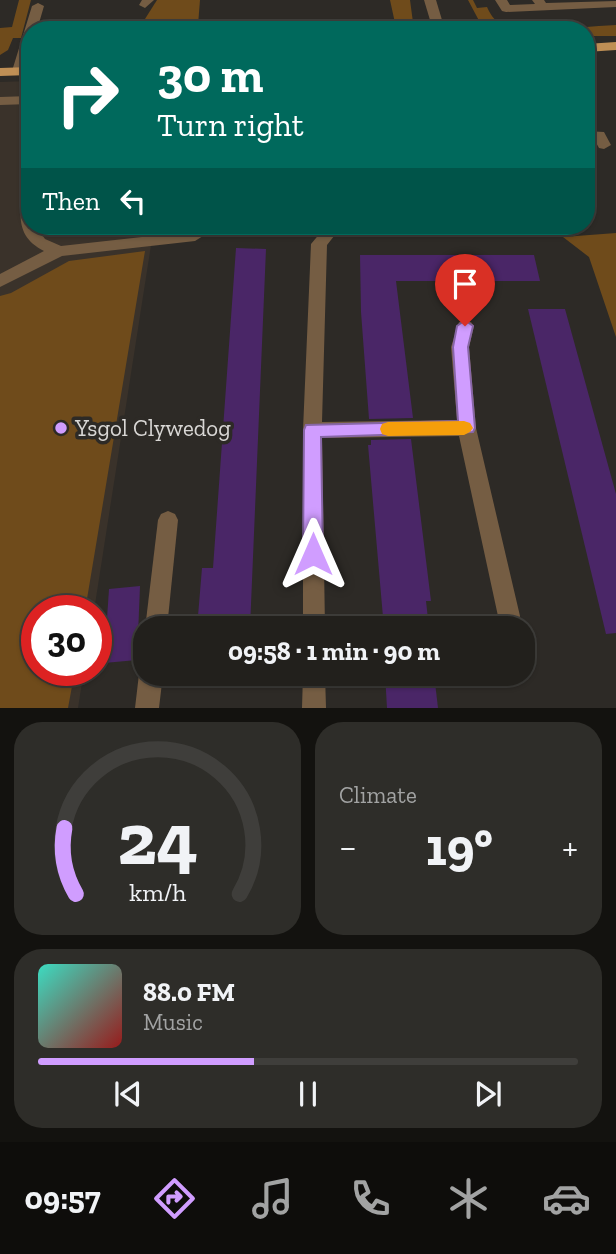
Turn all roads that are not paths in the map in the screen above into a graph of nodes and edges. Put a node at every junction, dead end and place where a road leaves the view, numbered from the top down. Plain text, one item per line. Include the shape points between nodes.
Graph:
1 (430, 0) edge
2 (502, 0) edge
3 (540, 4) edge
4 (616, 4) edge
5 (38, 6) dead end
6 (33, 21) edge
7 (436, 21) edge
8 (616, 46) edge
9 (595, 47) edge
10 (21, 71) edge
11 (0, 72) edge
12 (21, 100) edge
13 (0, 101) edge
14 (595, 135) edge
15 (604, 145) dead end
16 (32, 235) edge
17 (195, 235) edge
18 (326, 235) edge
19 (60, 251) junction
20 (0, 281) edge
21 (465, 326) dead end
22 (467, 428) junction
23 (312, 430) junction
24 (168, 520) dead end
25 (157, 616) edge
26 (314, 616) edge
27 (509, 616) dead end
28 (150, 686) edge
29 (314, 686) edge
30 (147, 708) edge
31 (314, 708) edge

1 - 7 street
2 - 3 street via 506,9
3 - 4 street
5 - 6 street
8 - 9 main road
10 - 11 main road
12 - 13 street
14 - 15 street
16 - 19 street via 40,244
17 - 19 street
18 - 23 street via 319,244
19 - 20 street
21 - 22 street via 460,347
22 - 23 street
22 - 27 street
23 - 26 street
24 - 25 street
28 - 30 street
29 - 31 street

